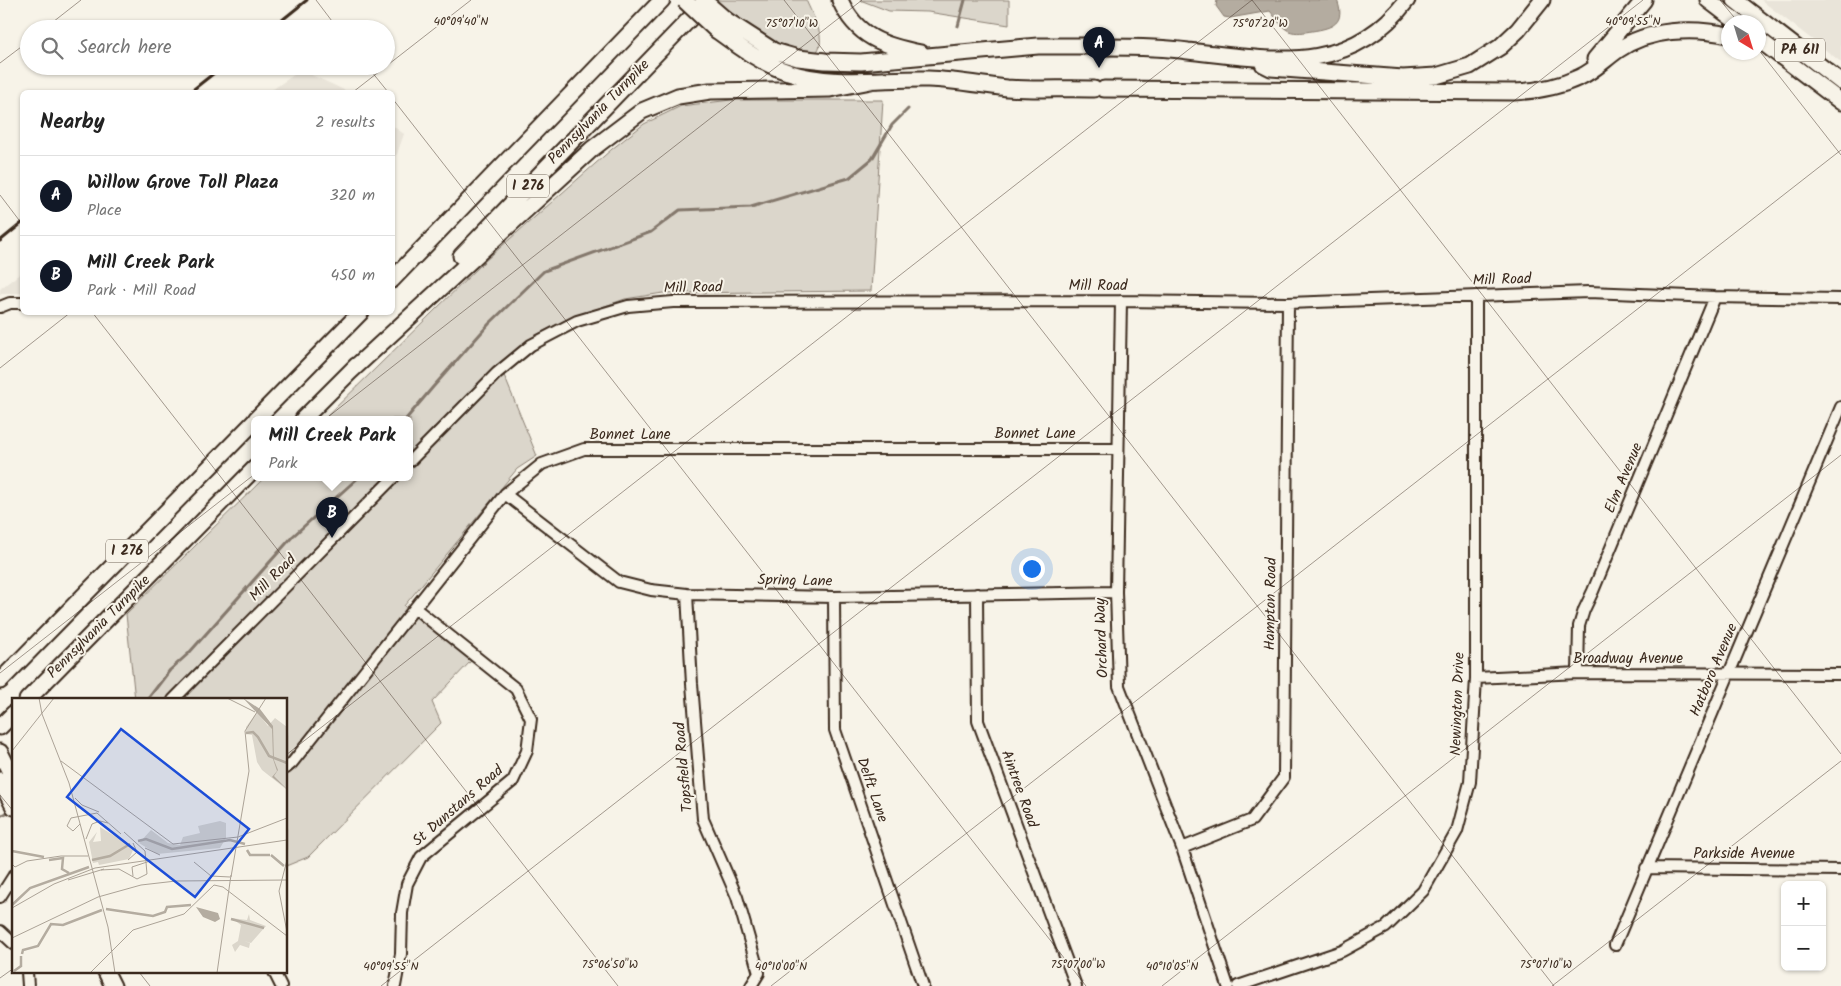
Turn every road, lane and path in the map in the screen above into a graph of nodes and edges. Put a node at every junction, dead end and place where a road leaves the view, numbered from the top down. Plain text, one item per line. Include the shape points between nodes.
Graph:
1 (684, 0) edge
2 (703, 0) edge
3 (708, 0) edge
4 (840, 0) edge
5 (1407, 0) edge
6 (1542, 0) edge
7 (1553, 0) edge
8 (1644, 0) edge
9 (1708, 0) edge
10 (1735, 0) edge
11 (660, 1) edge
12 (1728, 15) edge
13 (721, 25) junction
14 (1721, 34) edge
15 (1766, 45) edge
16 (1766, 55) edge
17 (937, 56) junction
18 (1255, 59) junction
19 (871, 81) junction
20 (1841, 82) edge
21 (1565, 84) junction
22 (1417, 91) junction
23 (1835, 98) edge
24 (395, 277) edge
25 (1476, 296) junction
26 (1716, 298) junction
27 (1841, 299) edge
28 (1122, 301) junction
29 (20, 303) edge
30 (1288, 303) junction
31 (0, 307) edge
32 (358, 315) edge
33 (350, 372) junction
34 (1841, 407) edge
35 (259, 416) edge
36 (306, 416) edge
37 (251, 424) edge
38 (1118, 449) junction
39 (413, 458) edge
40 (251, 471) edge
41 (390, 481) edge
42 (505, 494) junction
43 (1116, 592) junction
44 (687, 594) junction
45 (977, 594) junction
46 (834, 597) junction
47 (416, 609) junction
48 (1578, 673) junction
49 (1841, 674) edge
50 (1729, 675) junction
51 (1476, 678) junction
52 (0, 680) edge
53 (29, 698) edge
54 (175, 698) edge
55 (12, 715) edge
56 (0, 727) edge
57 (3, 758) edge
58 (288, 766) edge
59 (12, 776) edge
60 (0, 780) edge
61 (12, 802) edge
62 (1182, 848) junction
63 (1646, 868) junction
64 (1841, 870) edge
65 (12, 878) edge
66 (0, 897) edge
67 (0, 931) edge
68 (12, 942) edge
69 (1614, 945) dead end
70 (107, 974) edge
71 (275, 974) edge
72 (113, 986) edge
73 (281, 986) edge
74 (394, 986) edge
75 (751, 986) edge
76 (923, 986) edge
77 (1076, 986) edge
78 (1228, 986) edge
79 (1238, 986) edge

1 - 13 highway, bridge
2 - 13 highway, bridge
3 - 33 highway, Pennsylvania Turnpike / I 276
4 - 17 highway via 851,19 871,38 896,48
5 - 18 highway via 1379,31 1339,51 1306,58
6 - 18 highway via 1500,47 1470,66 1436,76 1403,78 1271,68
7 - 22 highway via 1500,58 1466,78
8 - 21 highway via 1596,59
9 - 12 highway
10 - 20 highway, PA 611
11 - 24 highway, Pennsylvania Turnpike / I 276
13 - 17 highway via 774,51 825,62
13 - 19 highway via 758,58 788,72 810,77
14 - 21 highway via 1686,30 1638,39 1583,76
15 - 23 highway, PA 611
16 - 23 highway
17 - 18 highway via 1038,46 1176,50
19 - 22 highway via 928,79 1009,88
19 - 33 highway via 830,89 710,91 678,96 642,111 592,149
21 - 22 highway via 1514,92
25 - 26 street, Mill Road via 1590,292
25 - 30 street, Mill Road
25 - 51 street, Newington Drive
26 - 27 street, Mill Road
26 - 48 street, Elm Avenue via 1584,610 1579,626
28 - 30 street, Mill Road
28 - 38 street, Orchard Way
28 - 39 street, Mill Road via 674,302 628,306 577,321 531,345 497,373
29 - 31 street
30 - 62 street, Hampton Road via 1284,777 1252,820
32 - 35 highway, I 276
33 - 36 highway, Pennsylvania Turnpike / I 276
34 - 50 street, Hatboro Avenue
37 - 52 highway, I 276
38 - 42 street, Bonnet Lane via 584,449 542,464
38 - 43 street, Orchard Way
40 - 53 highway, Pennsylvania Turnpike / I 276
41 - 54 street, Mill Road
42 - 44 street, Spring Lane via 619,582
42 - 47 street, Bonnet Lane
43 - 45 street, Spring Lane
43 - 62 street, Orchard Way via 1119,686
44 - 46 street, Spring Lane
44 - 75 street, Topsfield Road via 703,819 737,897 759,973
45 - 46 street, Spring Lane
45 - 77 street, Aintree Road via 978,721
46 - 76 street, Delft Lane via 835,730
47 - 58 street, Bonnet Lane
47 - 74 street, St Dunstans Road via 516,689 531,719 527,751 513,782 420,857 407,884 402,913 401,954
48 - 50 street, Broadway Avenue
48 - 51 street, Broadway Avenue
49 - 50 street, Broadway Avenue
50 - 63 street, Hatboro Avenue
51 - 79 street, Newington Drive via 1470,782 1458,831 1423,891 1386,927 1342,951
55 - 56 highway
57 - 59 highway
60 - 61 highway
62 - 78 street, Orchard Way
63 - 64 street, Parkside Avenue
63 - 69 street, Hatboro Avenue
65 - 66 street
67 - 68 street
70 - 72 highway
71 - 73 street

